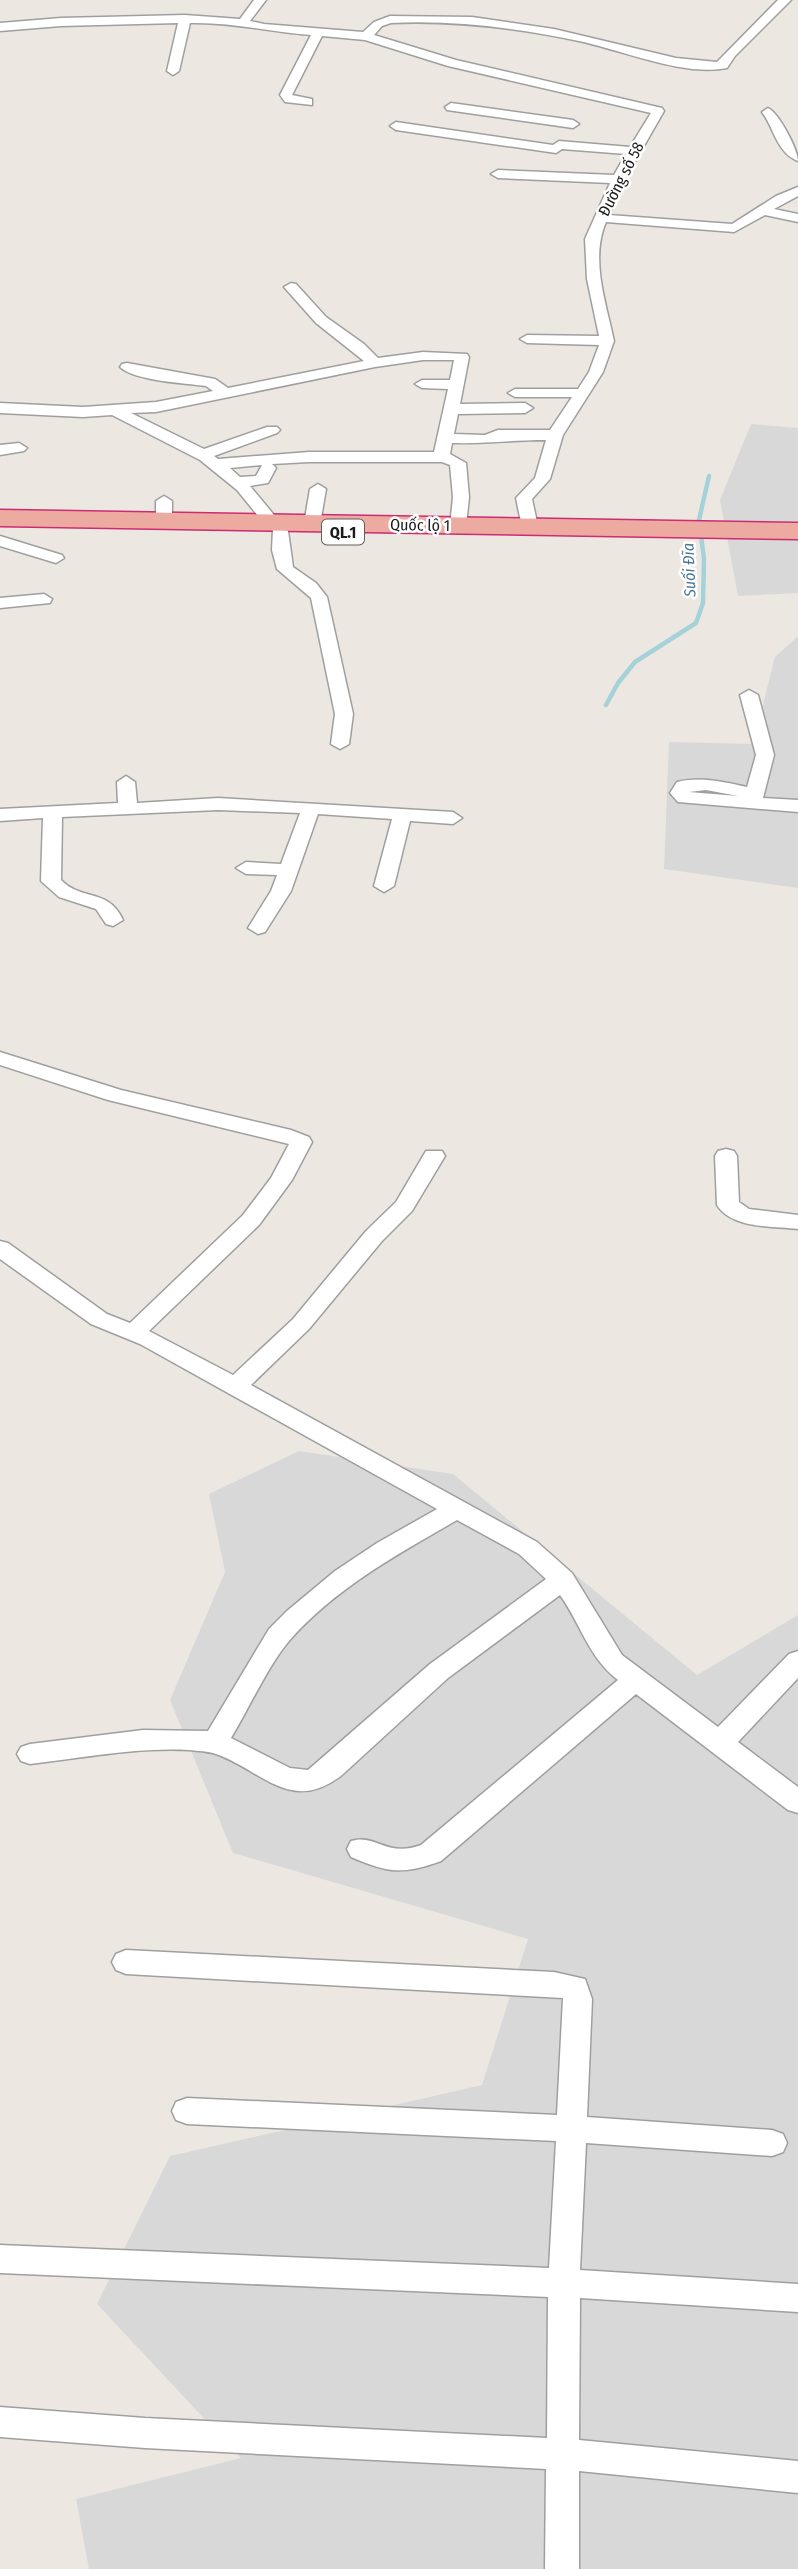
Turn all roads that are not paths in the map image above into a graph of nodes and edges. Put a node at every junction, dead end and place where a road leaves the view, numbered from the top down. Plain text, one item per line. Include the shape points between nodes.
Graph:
1 (260, 0) edge
2 (785, 0) edge
3 (385, 4) dead end
4 (367, 16) dead end
5 (185, 19) junction
6 (383, 21) junction
7 (243, 22) junction
8 (0, 27) edge
9 (318, 33) junction
10 (366, 36) junction
11 (173, 71) dead end
12 (308, 102) dead end
13 (451, 107) dead end
14 (583, 109) junction
15 (768, 112) dead end
16 (396, 126) dead end
17 (557, 147) junction
18 (633, 151) junction
19 (798, 157) edge
20 (498, 174) dead end
21 (541, 176) junction
22 (618, 179) junction
23 (798, 191) edge
24 (762, 210) junction
25 (601, 218) junction
26 (798, 218) edge
27 (291, 287) dead end
28 (464, 337) dead end
29 (527, 339) dead end
30 (607, 341) junction
31 (459, 356) junction
32 (375, 363) junction
33 (127, 367) dead end
34 (422, 384) dead end
35 (457, 386) junction
36 (515, 393) dead end
37 (582, 393) junction
38 (226, 394) junction
39 (0, 408) edge
40 (525, 408) dead end
41 (452, 410) junction
42 (113, 411) junction
43 (272, 430) dead end
44 (555, 435) junction
45 (444, 439) junction
46 (19, 448) dead end
47 (0, 450) edge
48 (444, 457) junction
49 (209, 459) junction
50 (268, 468) dead end
51 (237, 482) junction
52 (318, 489) dead end
53 (0, 518) edge
54 (312, 524) junction
55 (0, 526) edge
56 (458, 526) junction
57 (276, 527) junction
58 (530, 527) junction
59 (798, 531) edge
60 (684, 533) junction
61 (715, 533) junction
62 (798, 538) edge
63 (0, 541) edge
64 (56, 558) dead end
65 (44, 599) dead end
66 (0, 603) edge
67 (749, 695) dead end
68 (340, 744) dead end
69 (127, 782) dead end
70 (798, 806) edge
71 (128, 808) junction
72 (311, 808) junction
73 (53, 812) junction
74 (403, 813) junction
75 (0, 815) edge
76 (453, 818) dead end
77 (246, 867) dead end
78 (290, 870) junction
79 (384, 886) dead end
80 (113, 920) dead end
81 (258, 928) dead end
82 (0, 1058) edge
83 (434, 1156) dead end
84 (726, 1156) dead end
85 (798, 1222) edge
86 (0, 1248) edge
87 (133, 1334) junction
88 (235, 1387) junction
89 (457, 1509) junction
90 (563, 1580) junction
91 (798, 1661) edge
92 (635, 1680) junction
93 (215, 1742) junction
94 (719, 1744) junction
95 (30, 1754) dead end
96 (798, 1802) edge
97 (360, 1849) dead end
98 (126, 1962) dead end
99 (187, 2111) dead end
100 (571, 2129) junction
101 (772, 2143) dead end
102 (0, 2259) edge
103 (564, 2283) junction
104 (798, 2298) edge
105 (0, 2423) edge
106 (563, 2454) junction
107 (798, 2477) edge
108 (562, 2569) edge

1 - 7 street
2 - 6 street via 717,66 532,26 426,15
3 - 6 street
4 - 6 street
5 - 7 street, Đường số 58
5 - 8 street, Đường số 58
5 - 11 street
6 - 10 street
7 - 9 street, Đường số 58
9 - 10 street, Đường số 58
9 - 12 street via 286,95
10 - 14 street, Đường số 58
13 - 14 street
14 - 17 street
14 - 18 street, Đường số 58 via 658,111
15 - 19 street via 787,149
16 - 17 street
17 - 18 street
17 - 21 street
18 - 22 street, Đường số 58
20 - 21 street
21 - 22 street
22 - 25 street, Đường số 58
23 - 24 street
24 - 25 street via 734,228
24 - 26 street
25 - 30 street, Đường số 58 via 591,248
27 - 32 street via 321,320
28 - 31 street via 466,349
29 - 30 street
30 - 37 street via 601,362
31 - 32 street
31 - 35 street
32 - 38 street
33 - 38 street via 210,382
34 - 35 street
35 - 41 street
36 - 37 street
37 - 44 street
38 - 42 street
39 - 42 street
40 - 41 street
41 - 45 street
42 - 49 street via 160,429
43 - 49 street
44 - 45 street
44 - 58 street via 544,475 524,498
45 - 48 street
46 - 47 street
48 - 49 street
48 - 56 street via 458,463
49 - 51 street
50 - 51 street via 264,479
51 - 57 street
52 - 54 street
53 - 57 highway, Quốc lộ 1 / QL.1 via 164,512
54 - 56 highway, Quốc lộ 1 / QL.1
54 - 57 highway, Quốc lộ 1 / QL.1
55 - 57 highway, Quốc lộ 1 / QL.1
56 - 58 highway, Quốc lộ 1 / QL.1
57 - 60 highway, Quốc lộ 1 / QL.1
57 - 68 street via 281,564 319,597 344,713
58 - 60 highway, Quốc lộ 1 / QL.1
59 - 61 highway, Quốc lộ 1 / QL.1
60 - 61 highway, Quốc lộ 1 / QL.1
61 - 62 highway, Quốc lộ 1 / QL.1
63 - 64 street
65 - 66 street
67 - 70 street via 765,755 753,799
69 - 71 street
71 - 72 street via 218,804
71 - 73 street
72 - 74 street
72 - 78 street
73 - 75 street
73 - 80 street via 51,881 61,892 106,907
74 - 76 street
74 - 79 street
77 - 78 street
78 - 81 street
82 - 87 street via 78,1084 301,1142 281,1181 251,1220
83 - 88 street via 404,1206 301,1324
84 - 85 street via 728,1205 749,1216
86 - 87 street via 80,1308
87 - 88 street
88 - 89 street
89 - 90 street via 528,1548
89 - 93 street via 386,1549 296,1618 278,1636
90 - 92 street via 599,1646
90 - 93 street via 472,1645 312,1781 294,1781
91 - 94 street
92 - 94 street
92 - 97 street via 431,1853 391,1863
93 - 95 street via 147,1742
94 - 96 street
98 - 100 street via 554,1983 575,1988
99 - 100 street
100 - 101 street
100 - 103 street
102 - 103 street
103 - 104 street
103 - 106 street
105 - 106 street
106 - 107 street
106 - 108 street

